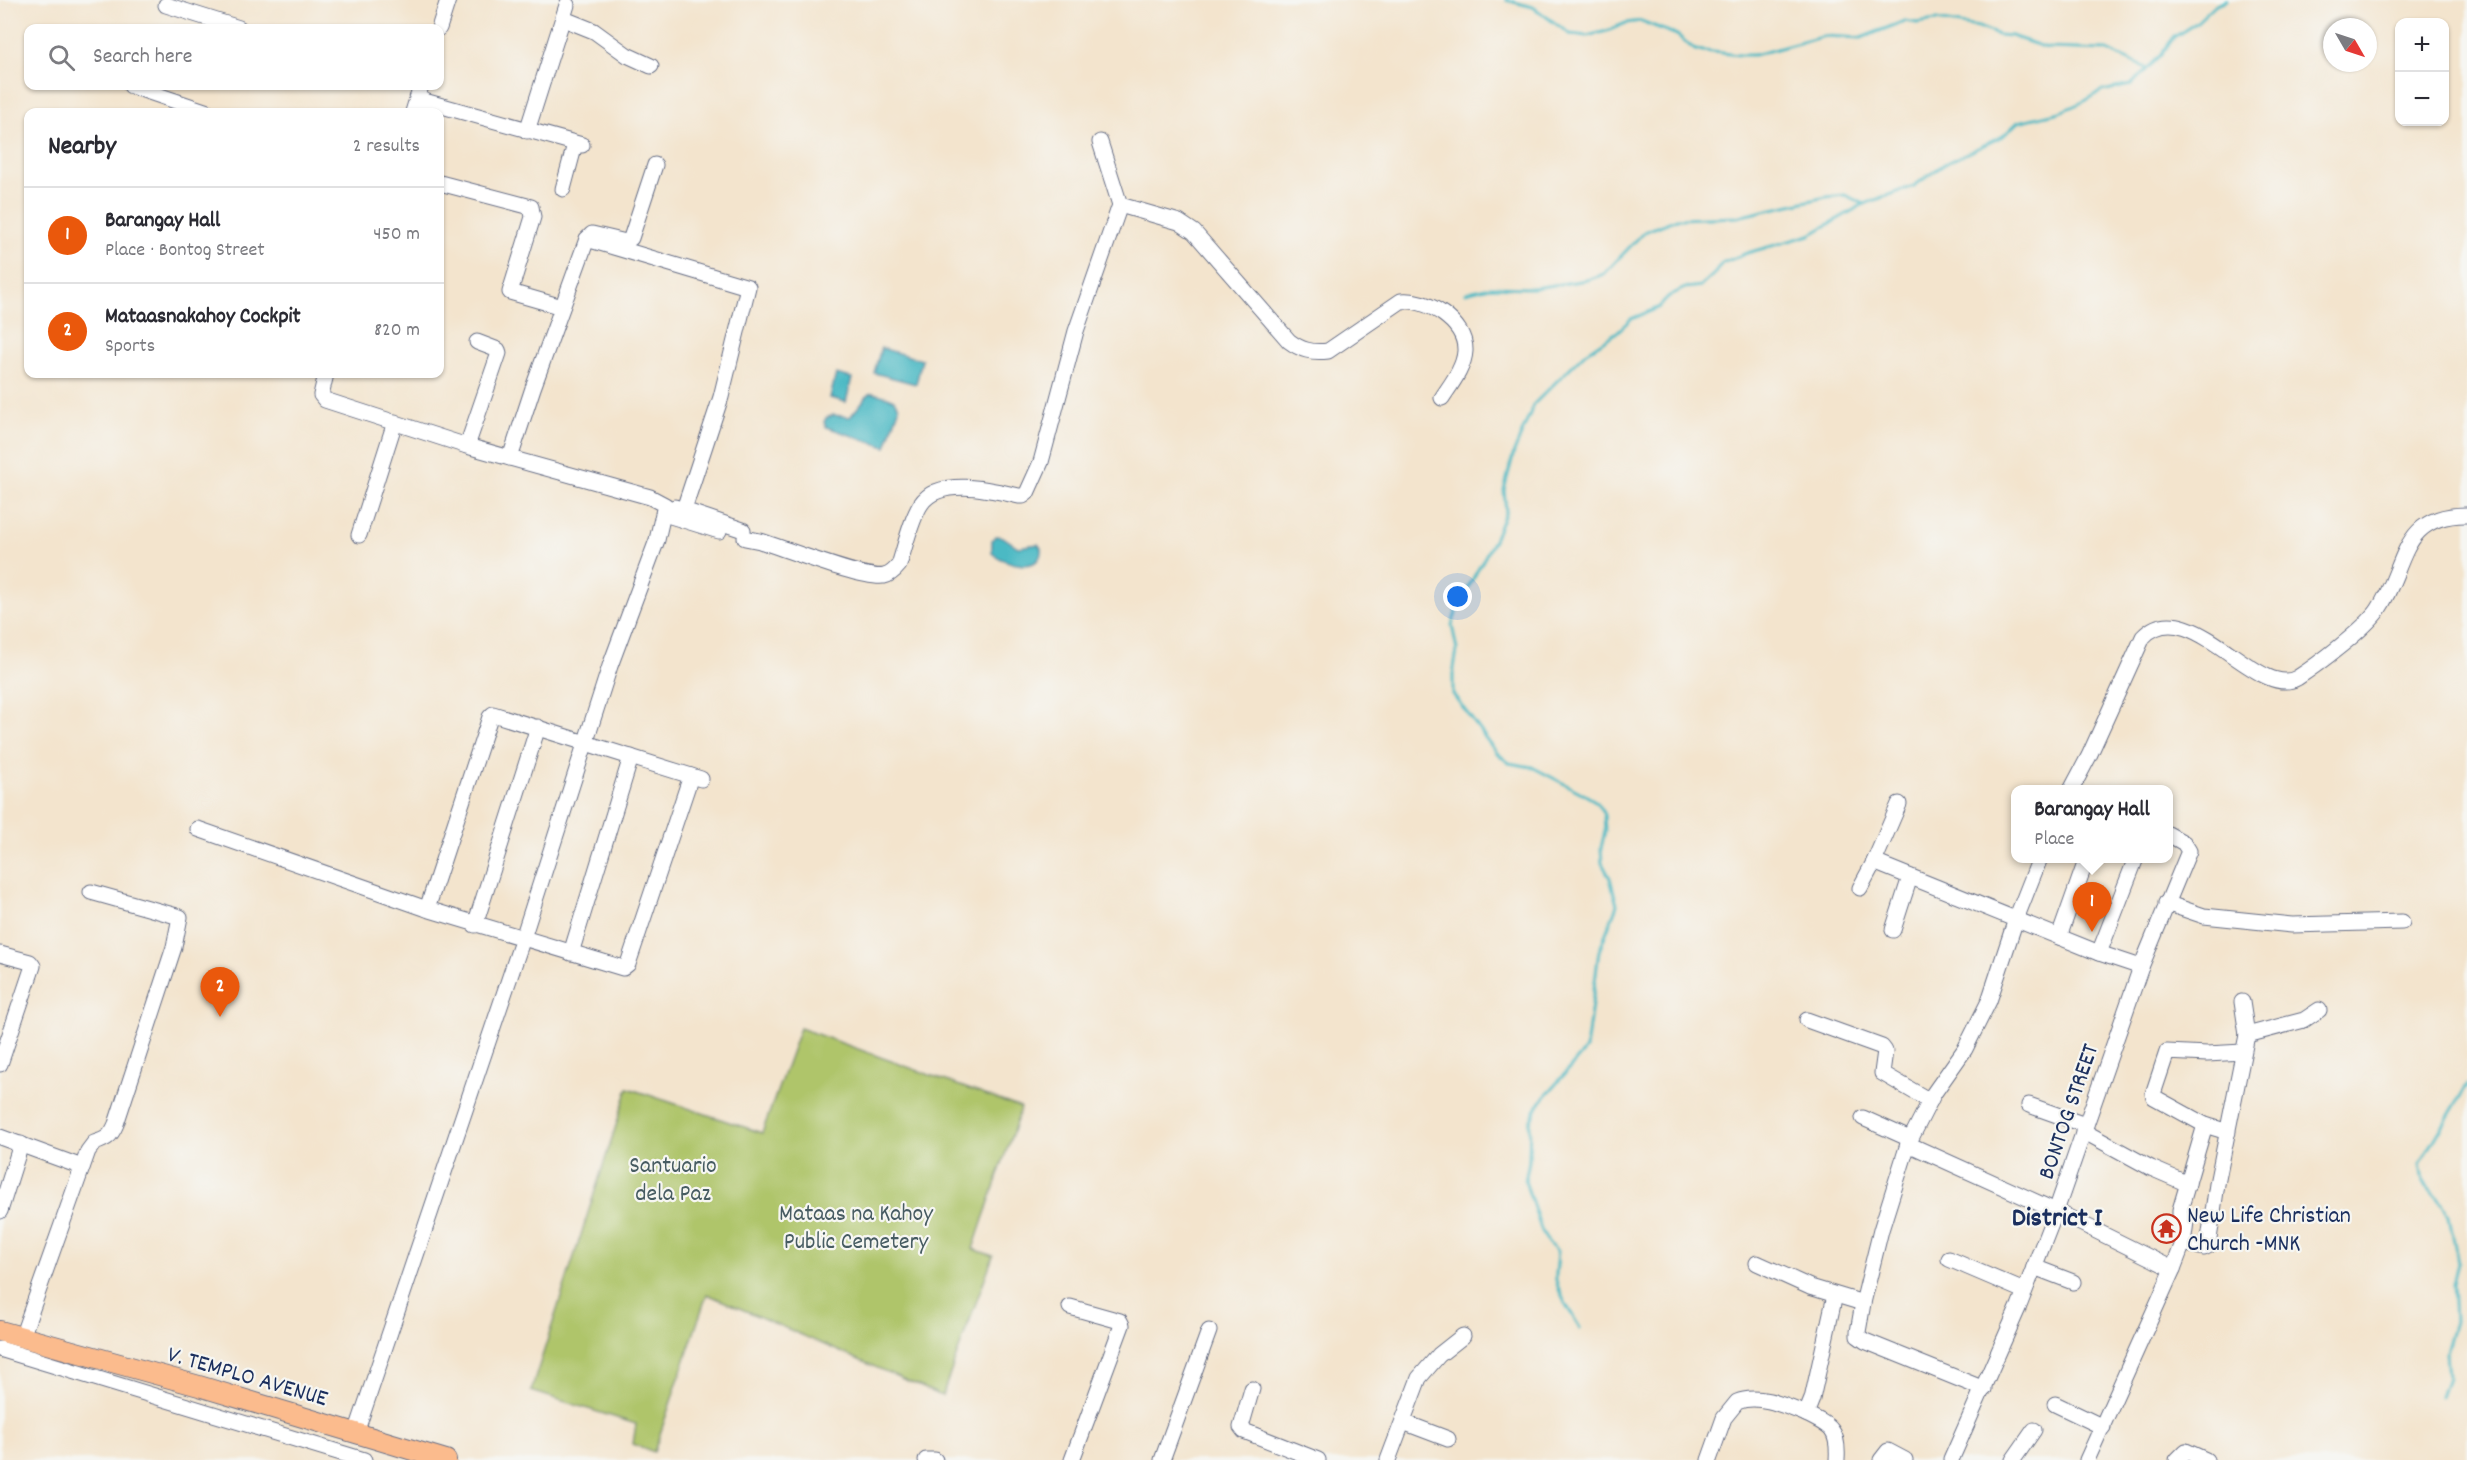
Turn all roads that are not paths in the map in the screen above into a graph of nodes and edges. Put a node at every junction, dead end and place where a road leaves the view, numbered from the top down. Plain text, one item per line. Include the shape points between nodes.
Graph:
1 (448, 0) edge
2 (166, 5) dead end
3 (226, 24) edge
4 (440, 24) edge
5 (651, 66) dead end
6 (143, 90) edge
7 (417, 94) edge
8 (196, 108) edge
9 (527, 131) junction
10 (1100, 142) dead end
11 (655, 165) dead end
12 (444, 184) edge
13 (563, 189) dead end
14 (1120, 205) junction
15 (586, 239) junction
16 (562, 308) junction
17 (477, 342) dead end
18 (325, 378) edge
19 (1442, 398) dead end
20 (394, 422) junction
21 (467, 447) junction
22 (510, 458) junction
23 (684, 508) junction
24 (665, 510) junction
25 (2467, 515) edge
26 (744, 534) junction
27 (359, 535) dead end
28 (538, 728) junction
29 (585, 743) junction
30 (631, 757) junction
31 (2073, 785) edge
32 (1899, 804) dead end
33 (198, 829) dead end
34 (2173, 836) edge
35 (1874, 862) junction
36 (2038, 863) edge
37 (2085, 863) edge
38 (2134, 863) edge
39 (1910, 877) junction
40 (1860, 888) dead end
41 (91, 891) dead end
42 (2166, 903) junction
43 (427, 909) junction
44 (2016, 919) junction
45 (2402, 922) dead end
46 (475, 925) junction
47 (1893, 930) dead end
48 (2059, 937) junction
49 (523, 938) junction
50 (571, 953) junction
51 (2099, 953) junction
52 (0, 954) edge
53 (2141, 968) junction
54 (2242, 1002) dead end
55 (2319, 1010) dead end
56 (1807, 1020) dead end
57 (2247, 1035) junction
58 (2242, 1052) junction
59 (0, 1064) edge
60 (1930, 1101) junction
61 (2030, 1105) dead end
62 (1863, 1118) dead end
63 (2205, 1125) junction
64 (2084, 1128) junction
65 (2228, 1132) junction
66 (0, 1137) edge
67 (1909, 1142) junction
68 (21, 1143) junction
69 (82, 1167) junction
70 (2188, 1184) junction
71 (0, 1210) edge
72 (2056, 1211) junction
73 (2183, 1243) junction
74 (1948, 1259) dead end
75 (1757, 1263) dead end
76 (2034, 1267) junction
77 (2173, 1269) junction
78 (2073, 1282) dead end
79 (2025, 1291) junction
80 (1835, 1295) junction
81 (1863, 1303) junction
82 (1070, 1307) dead end
83 (0, 1331) edge
84 (1209, 1331) dead end
85 (1463, 1336) dead end
86 (28, 1339) junction
87 (0, 1349) edge
88 (1252, 1389) dead end
89 (1984, 1389) junction
90 (2055, 1404) dead end
91 (1806, 1414) junction
92 (1403, 1422) junction
93 (2103, 1427) junction
94 (2034, 1430) dead end
95 (356, 1433) junction
96 (1448, 1439) dead end
97 (364, 1460) edge
98 (446, 1460) edge
99 (926, 1460) edge
100 (935, 1460) edge
101 (1072, 1460) edge
102 (1162, 1460) edge
103 (1318, 1460) edge
104 (1388, 1460) edge
105 (1710, 1460) edge
106 (1837, 1460) edge
107 (1881, 1460) edge
108 (1905, 1460) edge
109 (1951, 1460) edge
110 (2013, 1460) edge
111 (2087, 1460) edge
112 (2177, 1460) edge
113 (2206, 1460) edge

1 - 4 street
2 - 3 street
5 - 9 street via 627,55 566,12
6 - 8 street
7 - 9 street
9 - 13 street via 579,144
10 - 14 street
11 - 15 street via 631,238 626,242 592,234
12 - 16 street via 531,207 533,217 510,292
14 - 19 street via 1179,222 1194,232 1298,348 1328,351 1401,301 1414,300 1443,314 1461,332 1465,352 1458,373
14 - 26 street via 1066,362 1041,462 1027,493 1018,496 955,487 927,496 920,505 899,566 884,576 861,573
15 - 16 street
15 - 23 street via 748,286 721,397
16 - 22 street
17 - 21 street via 499,353
18 - 20 street via 321,395 325,400
20 - 21 street
20 - 27 street
21 - 22 street
22 - 24 street via 650,497
23 - 24 street
23 - 26 street
24 - 26 street
24 - 29 street
25 - 31 street via 2434,520 2416,532 2377,611 2320,662 2293,680 2272,681 2189,629 2167,624 2149,630
28 - 29 street
28 - 43 street via 497,714 490,717
28 - 46 street
29 - 30 street
29 - 49 street
30 - 50 street
30 - 50 street via 696,777 628,964 623,968
32 - 35 street
33 - 43 street
34 - 42 street, BONTOG STREET via 2189,851
35 - 39 street
35 - 40 street
36 - 44 street
37 - 48 street
38 - 51 street
39 - 44 street
39 - 47 street
41 - 69 street via 180,917 117,1124 108,1137 90,1147
42 - 45 street via 2204,915 2292,925
42 - 53 street, BONTOG STREET
43 - 46 street
44 - 48 street
44 - 60 street via 1989,1001 1965,1048
46 - 49 street
48 - 51 street
49 - 50 street
49 - 95 street
51 - 53 street
52 - 59 street via 33,966
53 - 64 street, BONTOG STREET
54 - 57 street
55 - 57 street via 2304,1020
56 - 60 street via 1882,1047 1882,1073
57 - 58 street
58 - 63 street via 2168,1052 2153,1096
58 - 65 street
60 - 67 street
61 - 64 street
62 - 67 street
63 - 65 street
63 - 70 street
64 - 70 street via 2151,1168
64 - 72 street, BONTOG STREET
65 - 73 street via 2208,1246
66 - 68 street
67 - 72 street
67 - 81 street
68 - 69 street
68 - 71 street
69 - 86 street
70 - 73 street via 2180,1213 2186,1222
72 - 76 street, BONTOG STREET
72 - 77 street
73 - 77 street
74 - 79 street
75 - 80 street via 1778,1275
76 - 78 street
76 - 79 street, BONTOG STREET
77 - 93 street
79 - 89 street, BONTOG STREET
80 - 81 street
80 - 91 street
81 - 89 street via 1860,1338
82 - 101 street via 1120,1321 1122,1325
83 - 86 main road, V. TEMPLO AVENUE
84 - 102 street
85 - 92 street via 1419,1378
86 - 95 main road, V. TEMPLO AVENUE
87 - 97 street
88 - 103 street via 1241,1426 1244,1431
89 - 109 street, BONTOG STREET
90 - 93 street
91 - 105 street via 1756,1399 1737,1402 1724,1418
91 - 106 street via 1834,1431
92 - 96 street
92 - 104 street
93 - 111 street
94 - 110 street
95 - 98 main road, V. TEMPLO AVENUE
99 - 100 street
107 - 108 street via 1889,1451
112 - 113 street via 2186,1451

